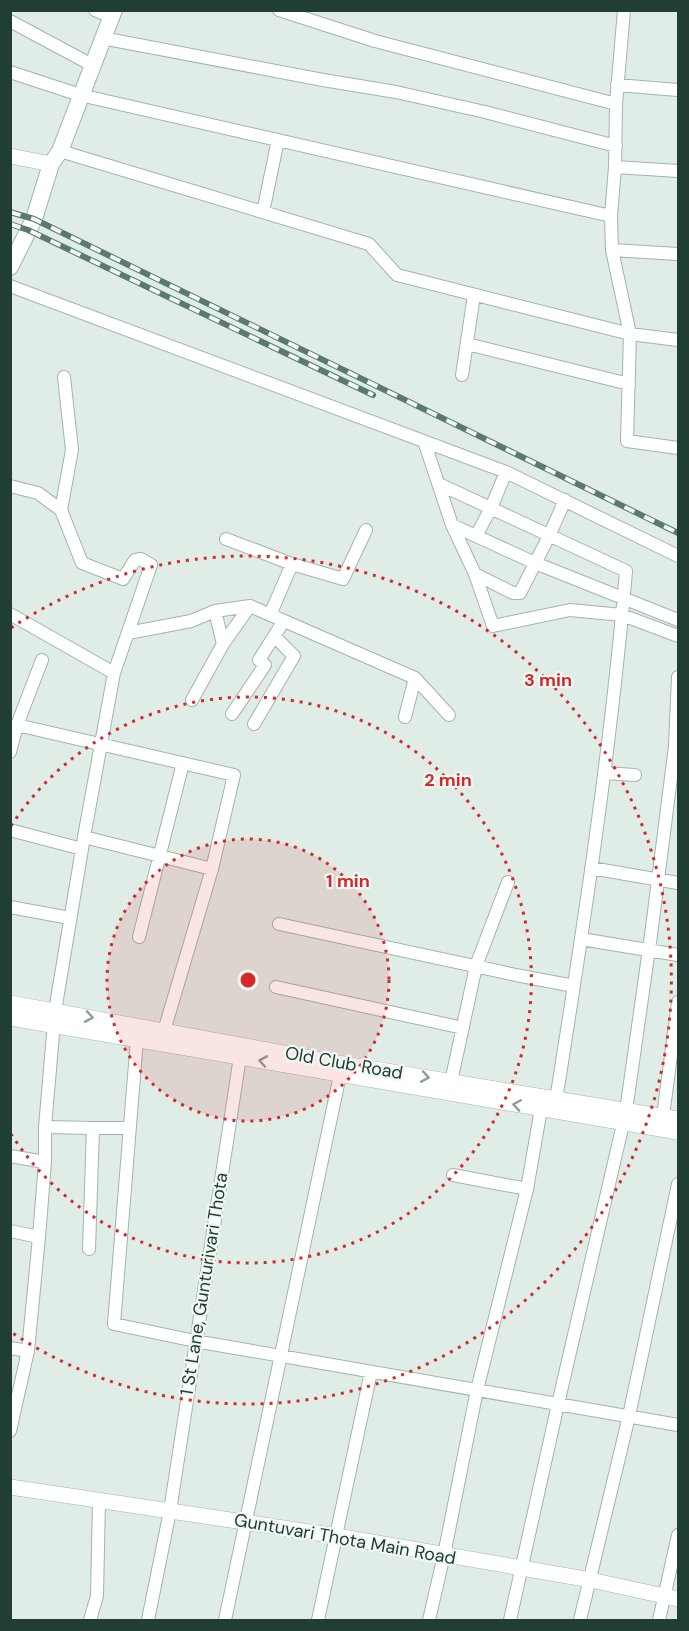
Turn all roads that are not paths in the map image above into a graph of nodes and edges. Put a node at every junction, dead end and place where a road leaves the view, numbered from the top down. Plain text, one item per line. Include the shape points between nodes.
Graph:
1 (279, 10) edge
2 (624, 10) edge
3 (107, 13) edge
4 (10, 21) edge
5 (102, 38) junction
6 (92, 65) junction
7 (10, 72) edge
8 (617, 85) junction
9 (678, 90) edge
10 (80, 95) junction
11 (616, 104) junction
12 (278, 140) junction
13 (616, 146) junction
14 (10, 156) edge
15 (55, 158) junction
16 (615, 167) junction
17 (678, 171) edge
18 (263, 212) junction
19 (612, 216) junction
20 (612, 250) junction
21 (678, 254) edge
22 (10, 267) edge
23 (10, 286) edge
24 (474, 294) junction
25 (630, 334) junction
26 (678, 340) edge
27 (467, 344) junction
28 (462, 375) dead end
29 (64, 377) dead end
30 (629, 384) junction
31 (424, 441) junction
32 (678, 448) edge
33 (506, 472) junction
34 (439, 484) junction
35 (10, 486) edge
36 (565, 500) junction
37 (491, 508) junction
38 (61, 510) junction
39 (452, 525) junction
40 (366, 530) dead end
41 (476, 536) junction
42 (549, 536) junction
43 (226, 539) dead end
44 (678, 556) edge
45 (292, 564) junction
46 (535, 564) junction
47 (475, 574) junction
48 (624, 599) junction
49 (250, 606) junction
50 (215, 611) junction
51 (10, 614) edge
52 (270, 615) junction
53 (622, 615) junction
54 (678, 620) edge
55 (283, 622) junction
56 (128, 633) junction
57 (274, 636) junction
58 (678, 636) edge
59 (223, 644) junction
60 (42, 660) dead end
61 (114, 673) junction
62 (678, 677) edge
63 (415, 678) junction
64 (192, 700) dead end
65 (232, 714) dead end
66 (449, 715) dead end
67 (405, 717) dead end
68 (254, 724) dead end
69 (17, 725) junction
70 (101, 745) junction
71 (677, 746) edge
72 (10, 752) edge
73 (183, 763) junction
74 (604, 773) junction
75 (635, 775) dead end
76 (10, 830) edge
77 (83, 843) junction
78 (161, 856) junction
79 (591, 868) junction
80 (212, 869) junction
81 (658, 879) junction
82 (508, 882) dead end
83 (678, 883) edge
84 (10, 907) edge
85 (70, 918) junction
86 (279, 924) dead end
87 (139, 937) dead end
88 (581, 939) junction
89 (649, 951) junction
90 (678, 955) edge
91 (476, 966) junction
92 (574, 986) junction
93 (276, 987) dead end
94 (678, 1002) edge
95 (10, 1003) edge
96 (10, 1018) edge
97 (54, 1018) junction
98 (463, 1028) junction
99 (164, 1031) junction
100 (137, 1039) junction
101 (240, 1057) junction
102 (340, 1075) junction
103 (451, 1082) junction
104 (556, 1100) junction
105 (542, 1109) junction
106 (624, 1117) junction
107 (671, 1118) edge
108 (45, 1128) junction
109 (93, 1128) junction
110 (130, 1128) junction
111 (678, 1132) edge
112 (10, 1156) edge
113 (45, 1162) junction
114 (453, 1175) dead end
115 (678, 1184) edge
116 (528, 1189) junction
117 (10, 1231) edge
118 (39, 1237) junction
119 (89, 1250) dead end
120 (195, 1341) junction
121 (10, 1348) edge
122 (28, 1351) junction
123 (279, 1356) junction
124 (371, 1372) junction
125 (477, 1390) junction
126 (558, 1404) junction
127 (629, 1416) junction
128 (678, 1425) edge
129 (10, 1431) edge
130 (10, 1487) edge
131 (99, 1500) junction
132 (170, 1511) junction
133 (246, 1521) junction
134 (678, 1534) edge
135 (337, 1536) junction
136 (444, 1555) junction
137 (522, 1569) junction
138 (591, 1580) junction
139 (671, 1597) edge
140 (90, 1620) edge
141 (148, 1620) edge
142 (225, 1620) edge
143 (318, 1620) edge
144 (429, 1620) edge
145 (510, 1620) edge
146 (580, 1620) edge
147 (659, 1620) edge

1 - 11 street via 375,40
2 - 8 street
3 - 5 main road
4 - 6 street
5 - 6 main road
5 - 13 street via 396,92
6 - 10 main road
7 - 10 street
8 - 9 street
8 - 11 street
10 - 12 street
10 - 15 main road
11 - 13 street
12 - 18 street
12 - 19 street
13 - 16 street
14 - 15 street
15 - 18 street
15 - 22 main road via 34,219
16 - 17 street
16 - 19 street
18 - 24 street via 369,244 397,275
19 - 20 street
20 - 21 street
20 - 25 street
23 - 31 street
24 - 25 street
24 - 27 street
25 - 26 street
25 - 30 street
27 - 28 street
27 - 30 street
29 - 38 street via 72,450
30 - 32 street via 627,441
31 - 33 street
31 - 34 street
33 - 36 street
33 - 37 street
34 - 37 street
34 - 39 street
35 - 38 street via 39,493
36 - 42 street
36 - 44 street
37 - 41 street
37 - 42 street
38 - 56 street via 82,563 123,579 135,560 151,565
39 - 41 street
39 - 47 street
40 - 45 street via 343,579
41 - 46 street
42 - 46 street
42 - 48 street via 626,571
43 - 45 street
45 - 52 street
46 - 47 street via 520,593
46 - 48 street
47 - 53 street via 493,626 570,610
48 - 53 street
48 - 54 street
49 - 50 street
49 - 52 street
49 - 59 street
50 - 56 street via 191,621
50 - 59 street
51 - 61 street
52 - 55 street
53 - 58 street
53 - 74 street
55 - 57 street
55 - 63 street
56 - 61 street
57 - 65 street via 259,660 265,665
57 - 68 street via 294,656
59 - 64 street
60 - 69 street
61 - 70 street
62 - 71 street
63 - 66 street
63 - 67 street
69 - 70 street
69 - 72 street
70 - 73 street
70 - 77 street
71 - 81 street
73 - 78 street
73 - 80 street via 234,775
74 - 75 street
74 - 79 street
76 - 77 street
77 - 78 street
77 - 85 street
78 - 80 street
78 - 87 street
79 - 81 street
79 - 88 street
80 - 99 street
81 - 83 street
81 - 89 street
82 - 91 street
84 - 85 street
85 - 97 street
86 - 91 street
88 - 89 street
88 - 92 street
89 - 90 street
89 - 106 street
91 - 92 street
91 - 98 street
92 - 104 street
93 - 98 street
94 - 107 street
95 - 97 street, Old Club Road
96 - 97 street, Old Club Road
97 -> 99 street, Old Club Road
97 - 100 street, Old Club Road
97 - 108 street
98 - 103 street
99 -> 103 street, Old Club Road
100 - 101 street, Old Club Road
100 - 110 street
102 -> 101 street, Old Club Road
101 - 120 street, 1 St Lane, Gunturivari Thota
105 -> 102 street, Old Club Road
102 - 123 street
103 - 104 street, Old Club Road
104 - 106 street, Old Club Road
105 - 106 street, Old Club Road
105 - 116 street
106 - 107 street, Old Club Road
106 - 111 street, Old Club Road
106 - 126 street
108 - 109 street
108 - 113 street
109 - 110 street
109 - 119 street
110 - 120 street via 114,1324
112 - 113 street
113 - 118 street
114 - 116 street
115 - 127 street
116 - 125 street
117 - 118 street
118 - 122 street
120 - 123 street
120 - 132 street, 1 St Lane, Gunturivari Thota
121 - 122 street
122 - 129 street
123 - 124 street
123 - 133 street
124 - 125 street
124 - 135 street
125 - 126 street
125 - 136 street
126 - 127 street
126 - 137 street
127 - 128 street
127 - 138 street
130 - 131 street, Guntuvari Thota Main Road
131 - 132 street, Guntuvari Thota Main Road
131 - 140 street via 97,1596
132 - 133 street, Guntuvari Thota Main Road
132 - 141 street, 1 St Lane, Gunturivari Thota
133 - 135 street, Guntuvari Thota Main Road
133 - 142 street
134 - 139 street
135 - 136 street, Guntuvari Thota Main Road
135 - 143 street
136 - 137 street, Guntuvari Thota Main Road
136 - 144 street
137 - 138 street, Guntuvari Thota Main Road
137 - 145 street
138 - 139 street, Guntuvari Thota Main Road
138 - 146 street
139 - 147 street

